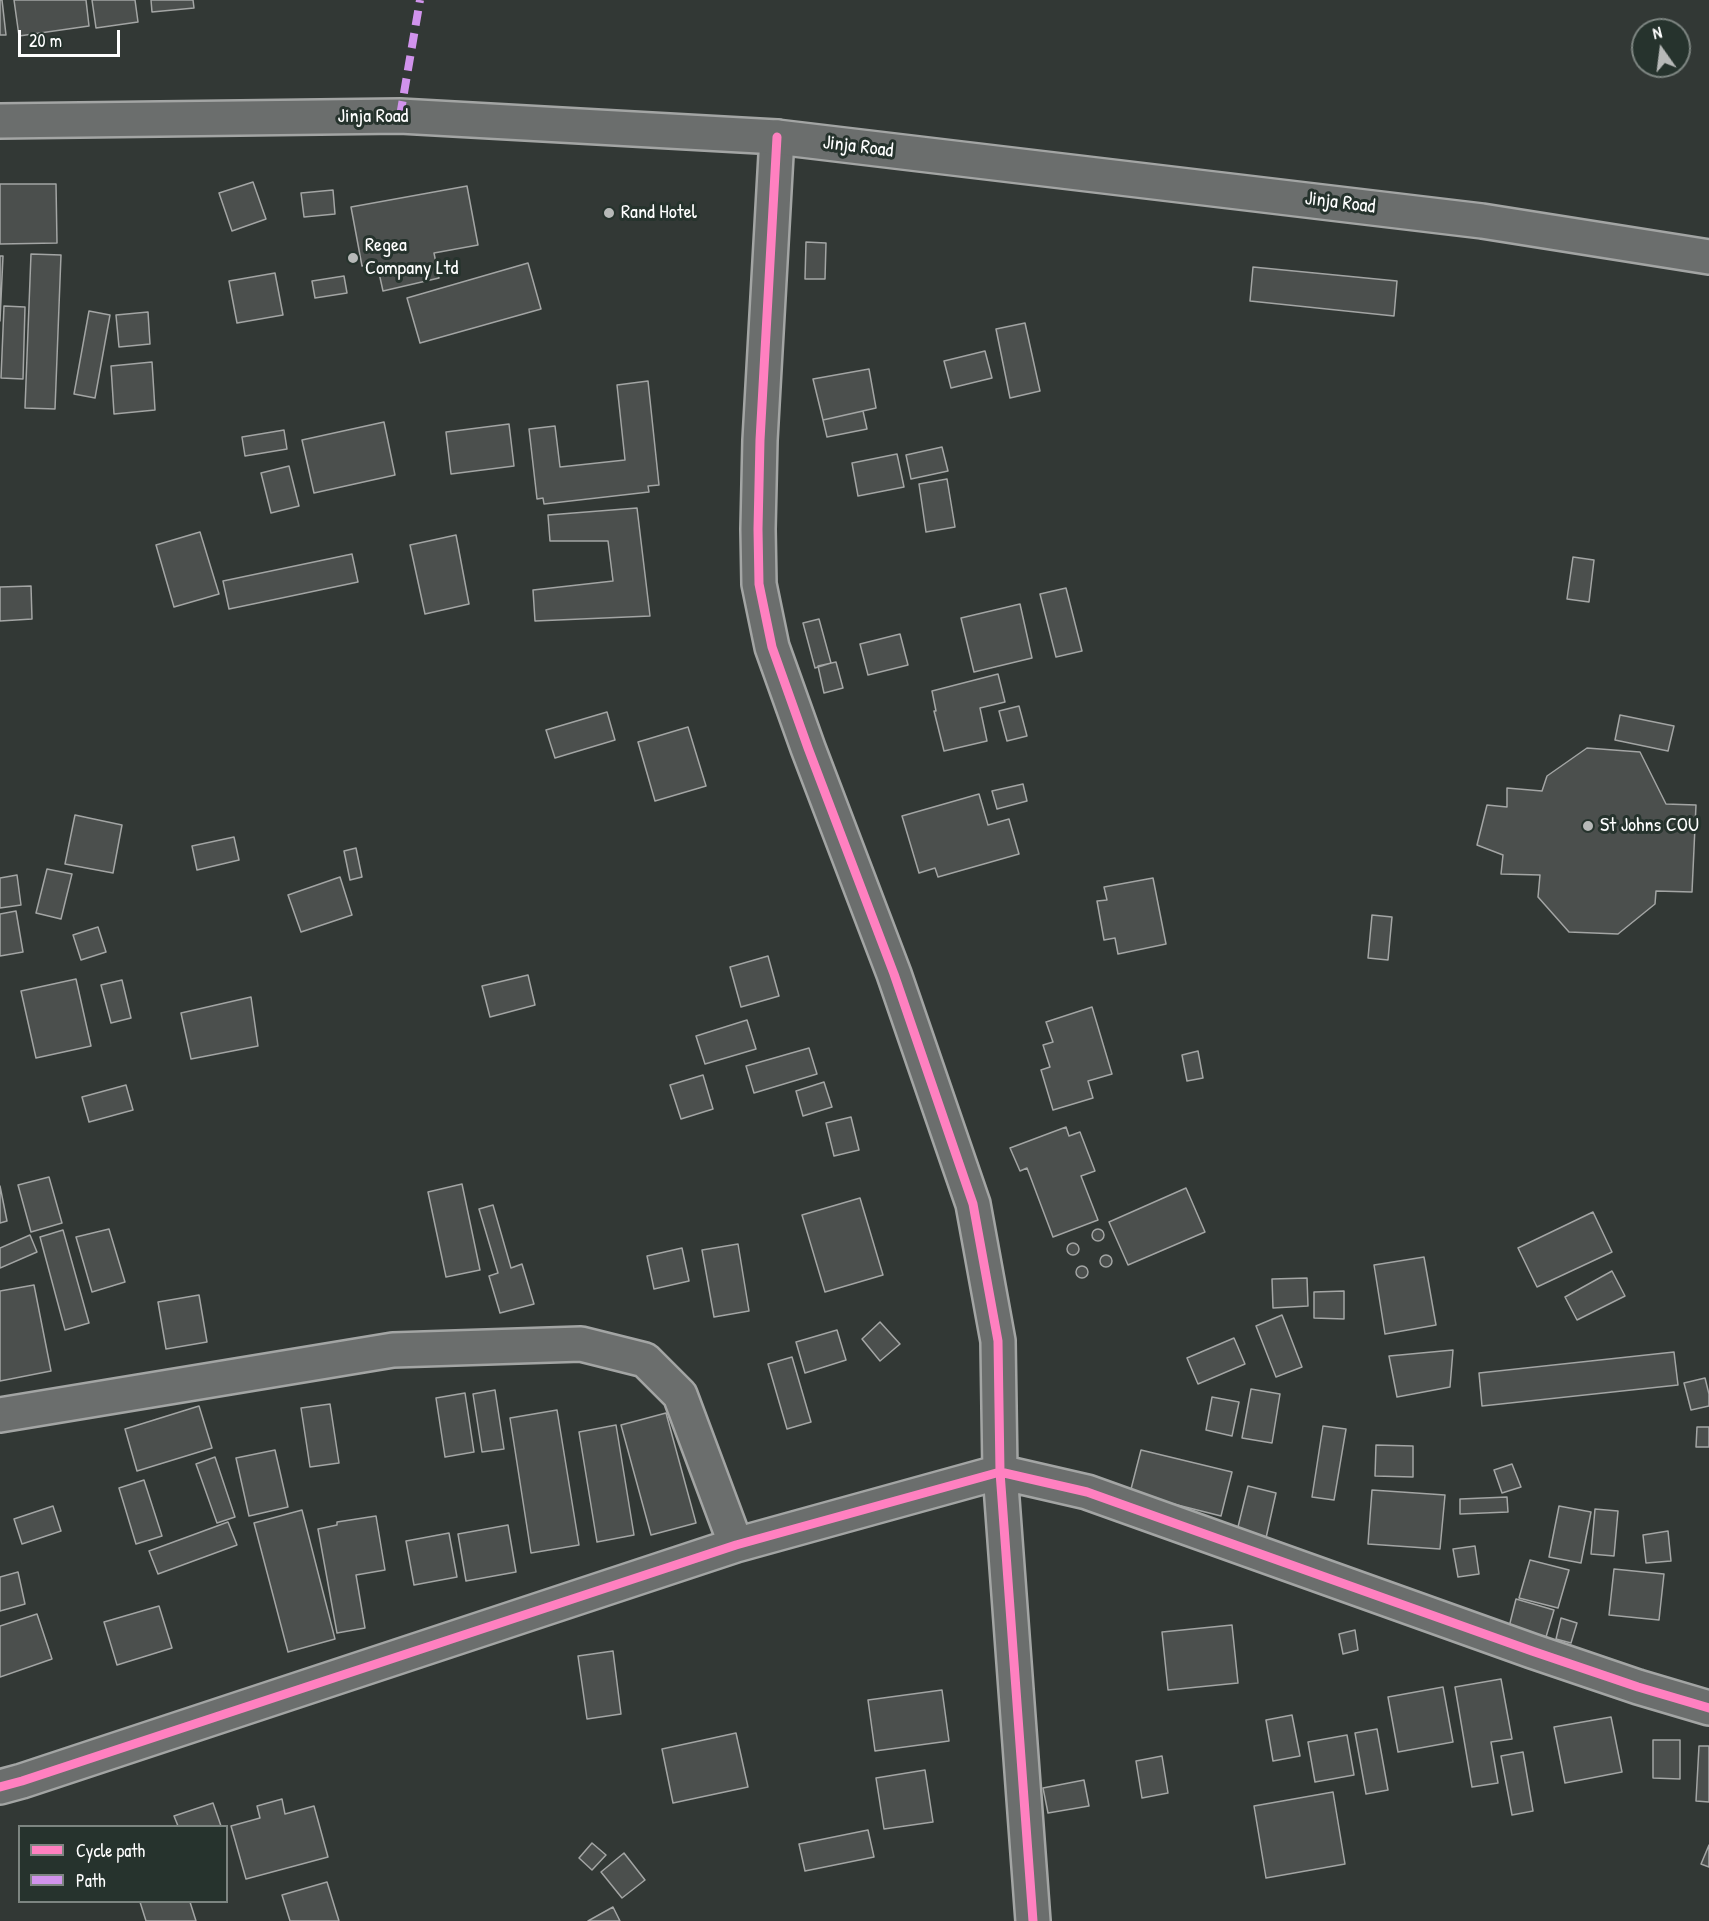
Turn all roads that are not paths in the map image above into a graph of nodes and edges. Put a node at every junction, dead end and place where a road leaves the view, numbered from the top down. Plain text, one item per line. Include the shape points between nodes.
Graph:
1 (0, 121) edge
2 (777, 137) junction
3 (1709, 257) edge
4 (0, 1415) edge
5 (1000, 1472) junction
6 (736, 1545) junction
7 (1709, 1708) edge
8 (0, 1787) edge
9 (1033, 1921) edge

1 - 2 street, Jinja Road via 400,116
2 - 3 street, Jinja Road via 1482,221
2 - 5 street via 760,440 759,584 772,647 894,974 973,1204 998,1341
4 - 6 street via 393,1350 581,1344 645,1360 680,1395
5 - 6 street
5 - 7 street via 1087,1492 1532,1651
5 - 9 street
6 - 8 street

